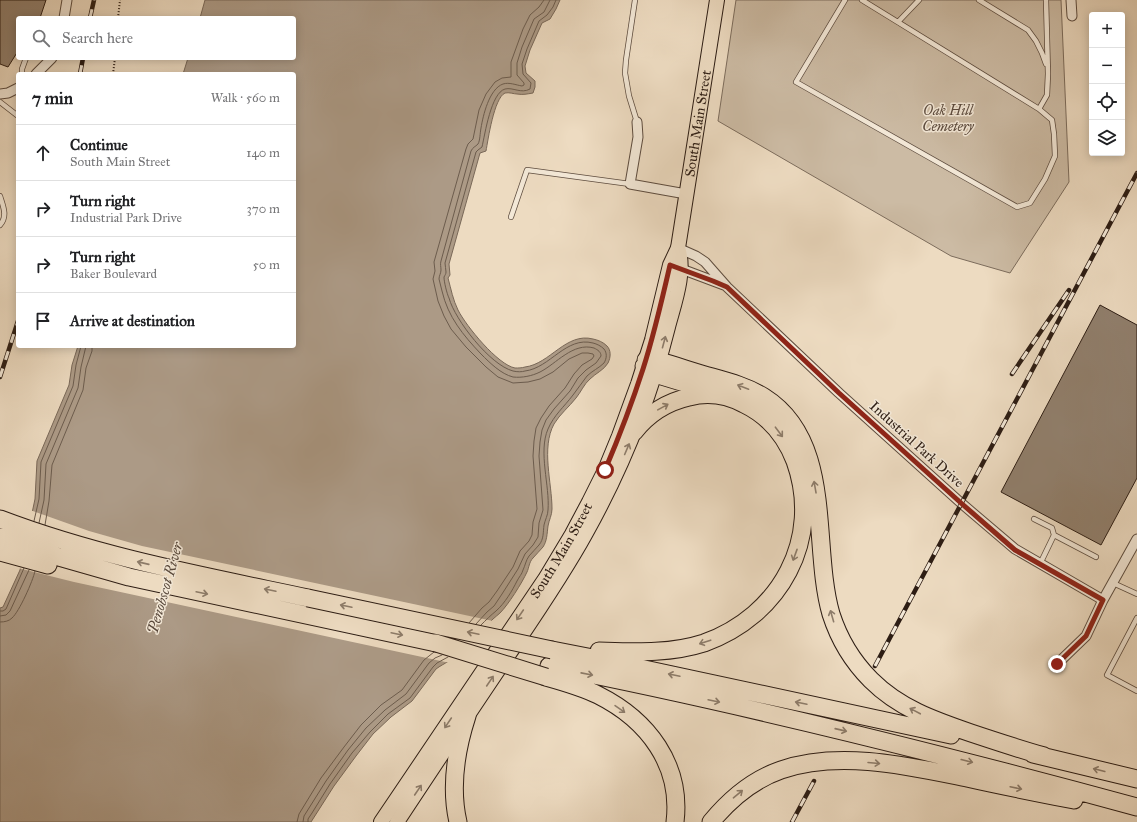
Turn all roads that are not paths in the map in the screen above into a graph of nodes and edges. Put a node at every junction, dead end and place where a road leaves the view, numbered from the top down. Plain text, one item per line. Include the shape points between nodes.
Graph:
1 (67, 0) edge
2 (635, 0) edge
3 (717, 0) edge
4 (845, 0) edge
5 (862, 0) edge
6 (919, 0) edge
7 (979, 0) edge
8 (1046, 0) edge
9 (1071, 0) edge
10 (64, 16) edge
11 (1072, 16) dead end
12 (898, 22) junction
13 (25, 60) edge
14 (50, 60) edge
15 (1048, 69) junction
16 (22, 72) edge
17 (38, 72) edge
18 (16, 89) edge
19 (0, 94) edge
20 (0, 102) edge
21 (1039, 108) junction
22 (16, 114) edge
23 (637, 122) joint
24 (630, 184) junction
25 (686, 194) junction
26 (0, 196) edge
27 (511, 218) dead end
28 (0, 225) edge
29 (678, 248) junction
30 (675, 267) junction
31 (727, 287) junction
32 (651, 365) junction
33 (726, 396) junction
34 (634, 432) junction
35 (0, 509) edge
36 (0, 519) edge
37 (1034, 519) dead end
38 (1054, 535) junction
39 (0, 537) edge
40 (1137, 539) edge
41 (70, 543) junction
42 (0, 552) edge
43 (1096, 557) dead end
44 (1040, 564) junction
45 (1113, 582) junction
46 (164, 585) junction
47 (1137, 594) edge
48 (1103, 600) junction
49 (1137, 618) edge
50 (552, 650) junction
51 (1057, 664) dead end
52 (548, 672) junction
53 (1137, 691) edge
54 (467, 716) junction
55 (1044, 756) junction
56 (1137, 779) edge
57 (1137, 807) edge
58 (1137, 813) edge
59 (381, 822) edge
60 (397, 822) edge
61 (458, 822) edge
62 (675, 822) edge
63 (711, 822) edge

1 - 10 street
2 - 23 lane via 625,73
3 - 25 main road, South Main Street
4 - 21 lane via 796,82 1017,207 1030,203 1046,179 1055,156 1052,120
5 - 12 lane
6 - 12 lane
7 - 15 lane via 1028,30 1036,41
8 - 15 lane
9 - 11 street
12 - 21 lane
13 - 16 lane
14 - 17 street
15 - 21 lane via 1047,95
18 - 19 street
20 - 22 lane
23 - 24 street via 638,137
24 - 25 street
24 - 27 lane via 527,170
25 - 29 main road, South Main Street
26 - 28 lane via 5,215
29 - 30 main road, South Main Street via 681,258
29 - 31 street, Industrial Park Drive via 700,258
30 - 31 street, Industrial Park Drive
30 - 32 main road, South Main Street via 675,298
31 - 44 street, Industrial Park Drive via 961,503 1015,550
32 - 33 highway
32 - 34 main road, South Main Street
55 -> 32 highway via 923,715 895,699 870,679 846,649 831,613 814,481 806,453 795,429 778,408 757,393 733,383
32 -> 59 main road, South Main Street via 605,470 572,534
34 -> 33 highway via 662,407 677,400 696,395
33 -> 50 highway via 754,409 776,427 790,449 799,474 803,500 801,534 793,560 780,586 770,600 740,626 702,643 679,649 655,651
54 -> 34 main road, South Main Street via 572,558 609,490
35 - 41 highway
36 - 41 highway
37 - 38 lane via 1052,528
38 - 43 lane
38 - 44 lane
39 - 46 highway via 66,560
40 - 45 street
50 -> 41 highway, bridge via 175,570
42 - 46 highway via 79,572
44 - 48 street, Industrial Park Drive
45 - 47 lane
45 - 48 street
46 -> 52 highway, bridge via 436,643
48 - 51 street via 1086,636
49 - 53 lane via 1107,675
55 -> 50 highway
52 -> 57 highway via 701,698 845,731
52 -> 62 highway via 618,707 647,733 663,754 673,778
60 -> 54 main road, South Main Street
54 - 61 highway via 454,779 454,801
56 -> 55 highway
63 -> 58 highway via 734,798 760,779 789,768 832,762 878,763 907,767

